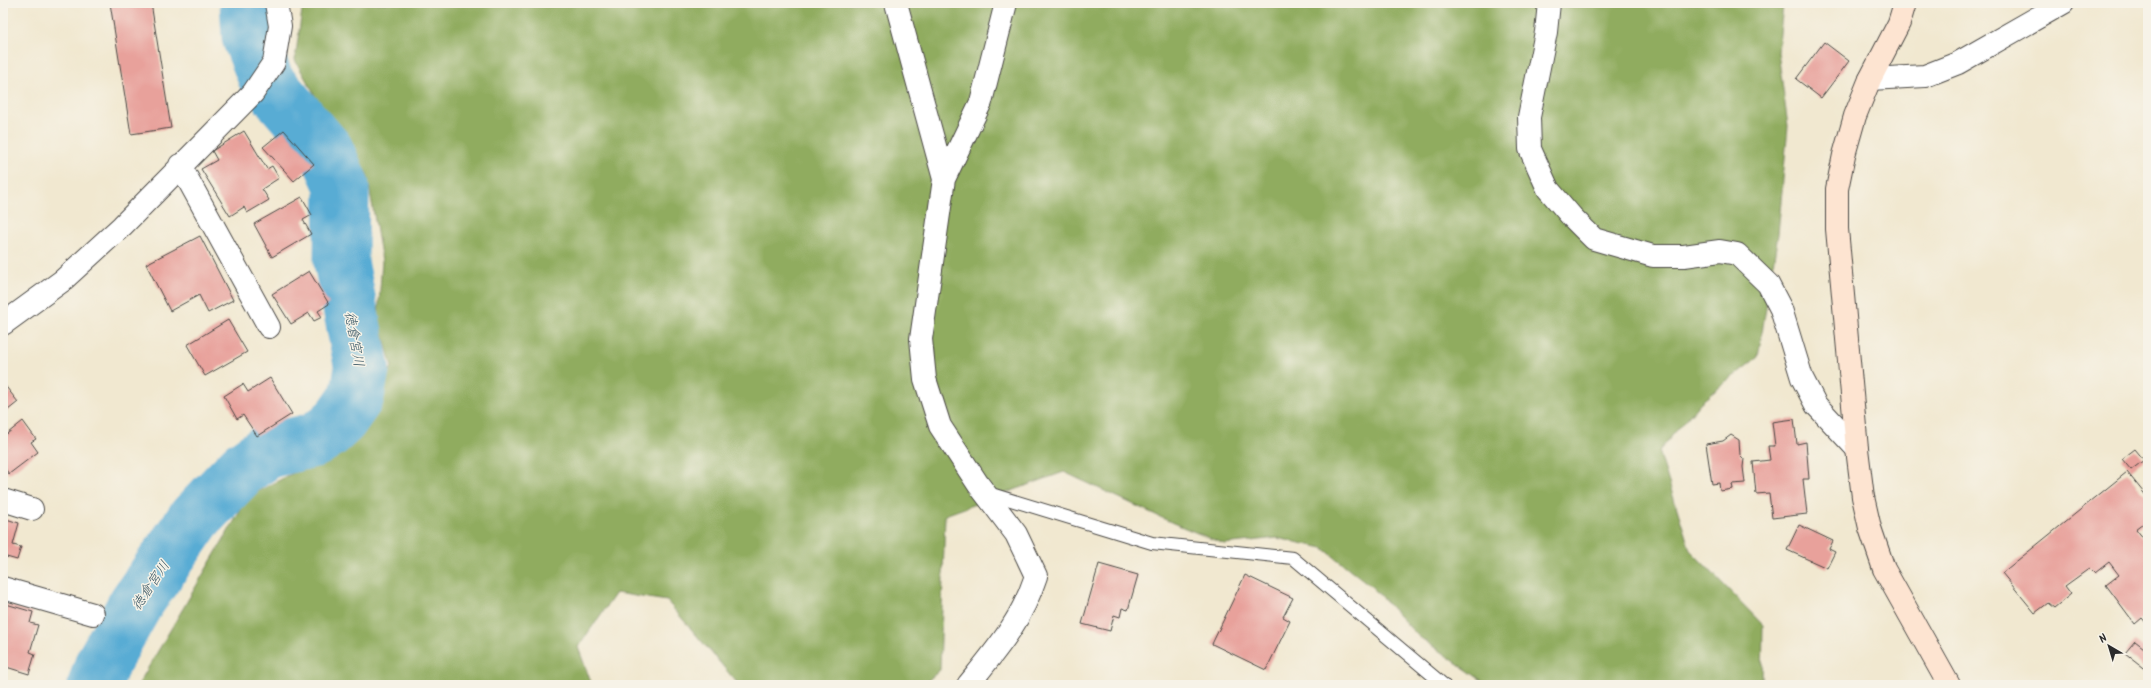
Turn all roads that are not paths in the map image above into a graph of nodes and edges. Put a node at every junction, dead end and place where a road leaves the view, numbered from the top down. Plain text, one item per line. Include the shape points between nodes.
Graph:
1 (276, 3) edge
2 (896, 3) edge
3 (1006, 3) edge
4 (1549, 3) edge
5 (1905, 3) edge
6 (2063, 3) edge
7 (1870, 79) junction
8 (180, 165) junction
9 (944, 179) junction
10 (3, 324) edge
11 (269, 327) dead end
12 (1857, 449) junction
13 (985, 492) junction
14 (3, 500) edge
15 (32, 509) dead end
16 (3, 588) edge
17 (93, 614) dead end
18 (968, 685) edge
19 (1444, 685) edge
20 (1949, 685) edge

1 - 8 street via 280,26 274,62 253,93
2 - 9 street
3 - 9 street via 981,102
4 - 12 street via 1546,32 1529,117 1530,149 1548,189 1594,239 1653,256 1684,256 1720,251 1737,254 1768,284 1778,303 1802,378 1816,406
5 - 7 street via 1899,23
6 - 7 street via 1958,63 1925,76
7 - 12 street via 1855,116 1837,190 1836,229
8 - 10 street via 122,226 62,280
8 - 11 street
9 - 13 street via 921,340 924,379 940,426
12 - 20 street via 1863,497 1884,569
13 - 18 street via 1016,534 1036,576 1028,601 1006,638
13 - 19 lane via 1152,543 1293,558
14 - 15 street
16 - 17 street

